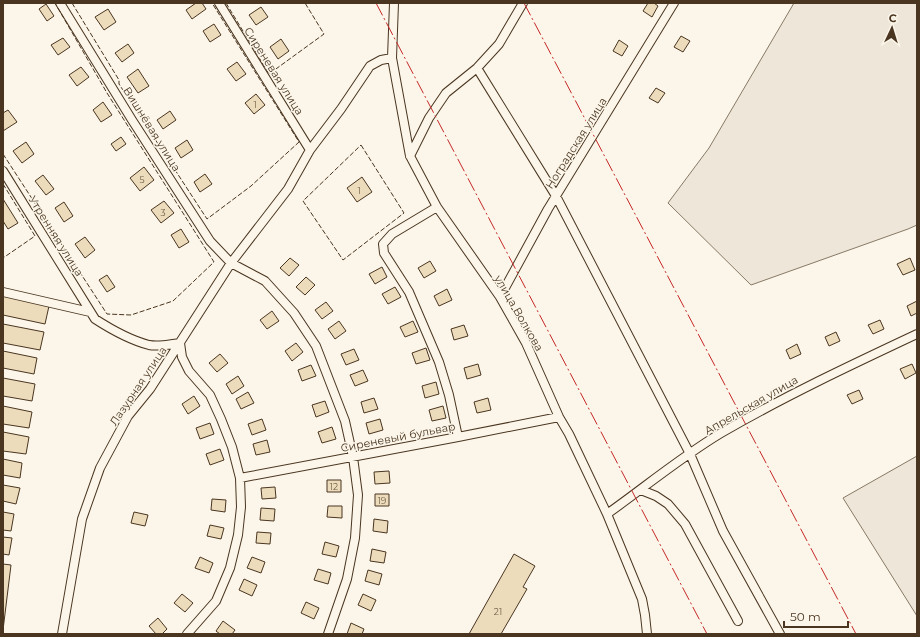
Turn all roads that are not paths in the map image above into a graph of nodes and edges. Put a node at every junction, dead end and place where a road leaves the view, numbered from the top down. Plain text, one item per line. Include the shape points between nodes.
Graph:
1 (60, 3) edge
2 (219, 3) edge
3 (394, 3) edge
4 (523, 3) edge
5 (674, 3) edge
6 (392, 58) junction
7 (477, 68) junction
8 (310, 150) junction
9 (410, 156) junction
10 (3, 171) edge
11 (556, 196) junction
12 (437, 207) junction
13 (231, 263) junction
14 (3, 292) edge
15 (500, 297) junction
16 (90, 312) junction
17 (917, 334) edge
18 (180, 343) junction
19 (559, 416) junction
20 (458, 437) junction
21 (690, 454) junction
22 (353, 457) junction
23 (240, 478) junction
24 (641, 490) junction
25 (607, 514) junction
26 (738, 621) dead end
27 (62, 634) edge
28 (188, 634) edge
29 (328, 634) edge
30 (646, 634) edge
31 (780, 634) edge

1 - 13 street, Вишнёвая улица via 210,241
2 - 8 street, Сиреневая улица
3 - 6 street, улица Волкова
4 - 7 street via 498,44
5 - 11 street, Ноградская улица
6 - 8 street via 370,66
6 - 9 street, улица Волкова
7 - 9 street via 446,93 429,118
7 - 11 street
8 - 13 street via 288,189
9 - 12 street, улица Волкова
10 - 16 street, Утренняя улица
11 - 15 street, Ноградская улица
11 - 21 street
12 - 15 street, улица Волкова
12 - 20 street via 392,234 383,244 384,253 409,292 439,362
13 - 18 street
13 - 22 street, Вишнёвая улица via 265,281 294,313 316,346 345,421
14 - 16 street
15 - 19 street, улица Волкова via 526,343
16 - 18 street via 95,319 114,332 150,345
17 - 21 street, Апрельская улица via 804,388
18 - 23 street, Лазурная улица via 182,357 189,371 210,395 222,419
18 - 27 street, Лазурная улица via 150,389 128,416 100,468 82,520
19 - 20 street, Сиреневый бульвар
19 - 25 street, улица Волкова
20 - 22 street, Сиреневый бульвар
21 - 24 street, Апрельская улица
21 - 31 street via 724,531
22 - 23 street, Сиреневый бульвар
22 - 29 street, Вишнёвая улица via 358,495 355,538 347,578
23 - 28 street, Лазурная улица via 241,507 238,535 230,568 216,601
24 - 25 street, Апрельская улица
24 - 26 street via 668,504 685,524
25 - 30 street, улица Волкова via 642,599

